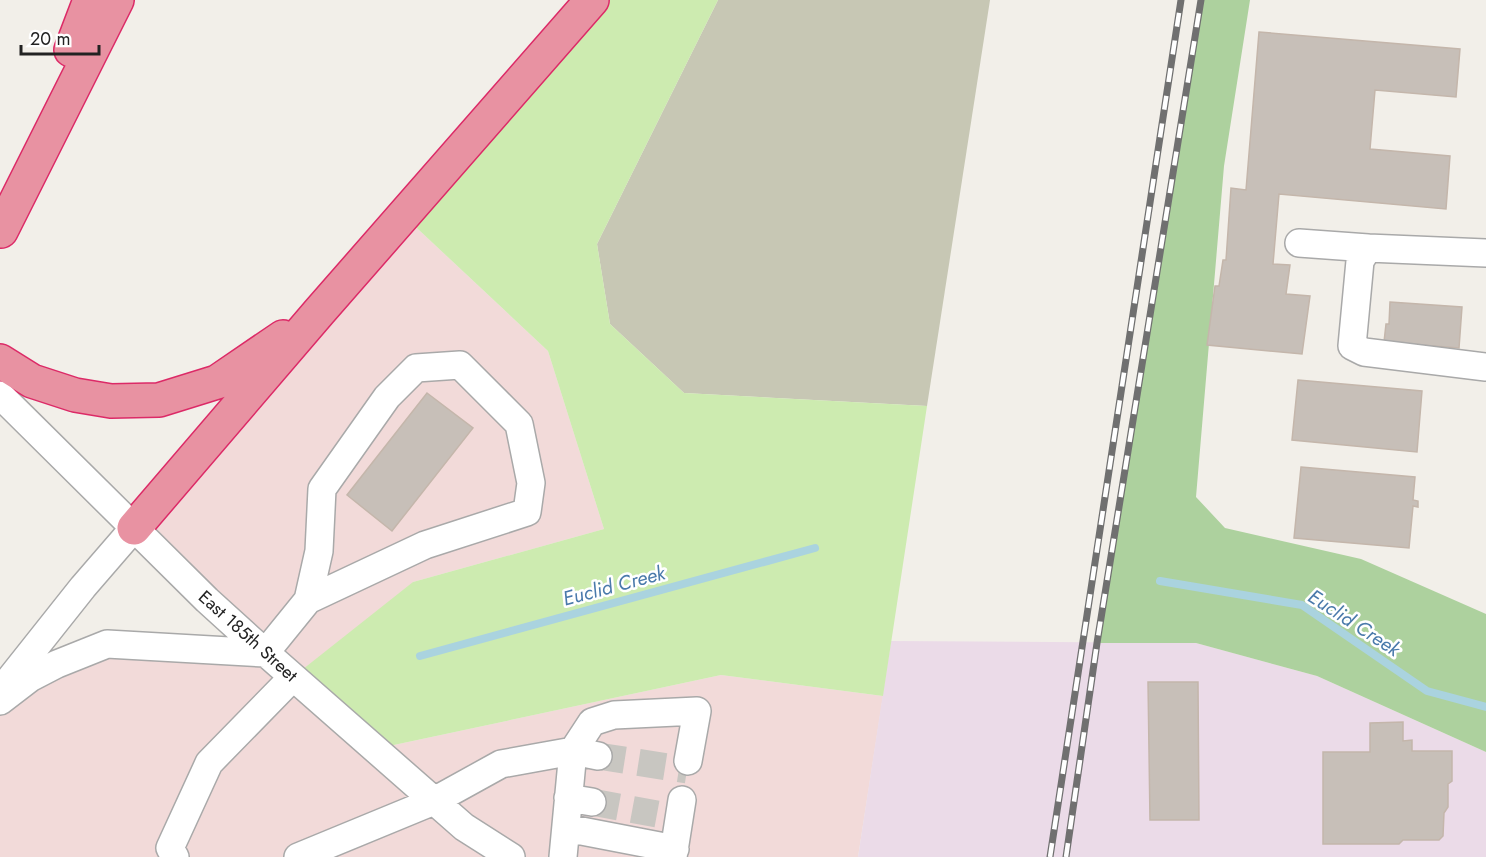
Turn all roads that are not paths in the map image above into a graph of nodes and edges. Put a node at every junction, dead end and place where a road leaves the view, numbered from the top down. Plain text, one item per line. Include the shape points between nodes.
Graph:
1 (90, 0) edge
2 (117, 0) edge
3 (592, 0) edge
4 (1, 232) edge
5 (1299, 243) dead end
6 (1368, 248) junction
7 (1486, 253) edge
8 (319, 312) junction
9 (0, 361) edge
10 (1486, 367) edge
11 (0, 395) edge
12 (134, 528) junction
13 (308, 600) junction
14 (265, 653) junction
15 (293, 677) junction
16 (0, 692) edge
17 (0, 701) edge
18 (585, 754) junction
19 (688, 761) dead end
20 (434, 801) junction
21 (673, 810) dead end
22 (566, 828) junction
23 (674, 853) edge
24 (175, 857) edge
25 (298, 857) edge
26 (511, 857) edge
27 (563, 857) edge

1 - 4 highway
2 - 4 highway
3 - 8 highway
5 - 6 street
6 - 7 street
6 - 10 street via 1360,261 1352,346 1364,352
8 - 9 highway via 217,382 159,400 111,401 75,395 32,381
8 - 12 highway
11 - 12 street, East 185th Street
12 - 14 street, East 185th Street
12 - 16 street
13 - 13 street via 320,551 322,489 387,397 416,368 460,365 519,424 531,483 527,513 425,544
13 - 14 street
14 - 15 street, East 185th Street
14 - 17 street via 107,644 30,678
15 - 20 street, East 185th Street
15 - 24 street via 209,763 170,848
18 - 19 street via 592,722 614,715 697,711
18 - 20 street via 501,764
18 - 22 street via 580,800
20 - 25 street
20 - 26 street, East 185th Street via 464,827
21 - 23 street
22 - 23 street
22 - 27 street

